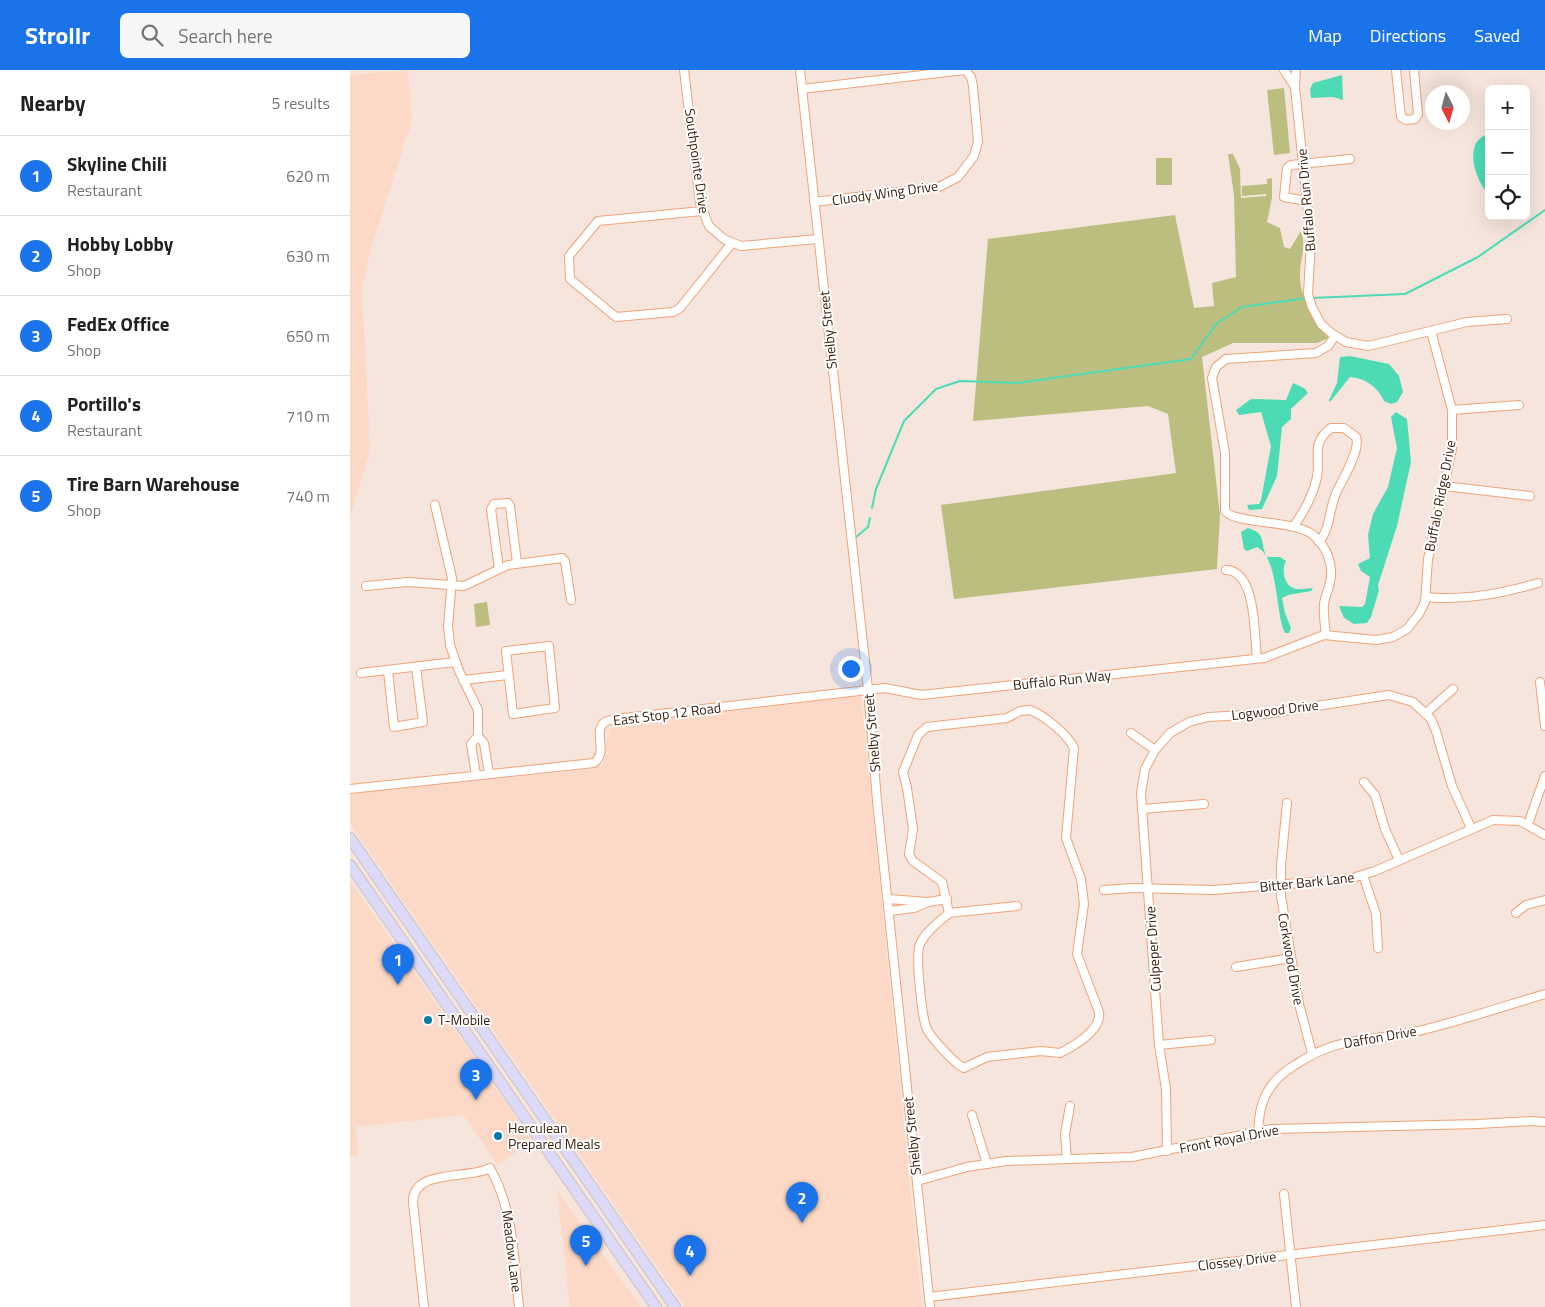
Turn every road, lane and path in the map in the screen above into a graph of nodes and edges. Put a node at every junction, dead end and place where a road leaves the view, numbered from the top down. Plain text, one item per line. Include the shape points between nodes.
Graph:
1 (684, 70) edge
2 (800, 70) edge
3 (965, 70) edge
4 (1284, 70) edge
5 (1296, 70) edge
6 (1396, 70) edge
7 (1414, 70) edge
8 (1295, 87) junction
9 (802, 89) junction
10 (1350, 158) dead end
11 (1303, 164) junction
12 (1307, 201) junction
13 (814, 202) junction
14 (702, 211) junction
15 (818, 239) junction
16 (732, 243) junction
17 (1508, 319) dead end
18 (1431, 331) junction
19 (1335, 336) junction
20 (1519, 405) dead end
21 (1452, 410) junction
22 (1444, 486) junction
23 (1530, 496) dead end
24 (435, 505) dead end
25 (1294, 526) junction
26 (1319, 542) junction
27 (517, 563) junction
28 (499, 569) junction
29 (1226, 570) dead end
30 (1538, 583) dead end
31 (452, 584) junction
32 (366, 586) dead end
33 (1426, 596) junction
34 (571, 600) dead end
35 (1326, 634) junction
36 (1257, 658) junction
37 (455, 662) junction
38 (416, 667) junction
39 (388, 671) junction
40 (361, 674) dead end
41 (508, 675) junction
42 (463, 680) junction
43 (1540, 682) dead end
44 (868, 689) junction
45 (1453, 689) dead end
46 (1426, 713) junction
47 (1545, 726) edge
48 (1131, 733) dead end
49 (478, 736) junction
50 (1155, 750) junction
51 (489, 774) junction
52 (476, 775) junction
53 (1545, 776) edge
54 (1364, 782) dead end
55 (350, 789) edge
56 (1287, 803) dead end
57 (1204, 804) dead end
58 (1142, 809) junction
59 (1528, 824) junction
60 (1471, 828) junction
61 (1545, 835) edge
62 (350, 838) edge
63 (1399, 860) junction
64 (350, 865) edge
65 (1363, 875) junction
66 (1281, 886) junction
67 (1149, 888) junction
68 (1104, 890) dead end
69 (888, 898) junction
70 (947, 899) junction
71 (1545, 900) edge
72 (928, 902) junction
73 (1017, 906) dead end
74 (889, 911) junction
75 (949, 913) junction
76 (1516, 914) dead end
77 (1378, 948) dead end
78 (1291, 958) junction
79 (1236, 966) dead end
80 (1545, 994) edge
81 (1211, 1040) dead end
82 (1159, 1044) junction
83 (1312, 1054) junction
84 (1070, 1106) dead end
85 (972, 1115) dead end
86 (1545, 1122) edge
87 (1258, 1131) junction
88 (1167, 1151) junction
89 (1067, 1159) junction
90 (986, 1164) junction
91 (917, 1182) junction
92 (1284, 1194) dead end
93 (1545, 1225) edge
94 (1290, 1254) junction
95 (929, 1297) junction
96 (424, 1307) edge
97 (519, 1307) edge
98 (656, 1307) edge
99 (675, 1307) edge
100 (930, 1307) edge
101 (1296, 1307) edge

1 - 14 street, Southpointe Drive
2 - 9 street, Shelby Street
3 - 9 street, Cluody Wing Drive
3 - 13 street, Cluody Wing Drive via 973,86 978,142 974,156 958,177 939,187
4 - 8 street, Buffalo Run Drive
5 - 8 street, Buffalo Run Drive
6 - 7 street via 1401,117 1409,120 1417,117 1418,113
8 - 11 street, Buffalo Run Drive
9 - 13 street, Shelby Street
10 - 11 street
11 - 12 street, Buffalo Run Drive
11 - 12 street via 1287,168 1283,195 1287,199
12 - 19 street, Buffalo Run Drive via 1312,247 1309,297 1318,319
13 - 15 street, Shelby Street
14 - 16 street, Southpointe Drive via 714,232
14 - 16 street via 598,221 568,257 572,282 620,318 678,310
15 - 16 street via 748,246
15 - 44 street, Shelby Street
17 - 18 street, Buffalo Run Drive via 1467,322
18 - 19 street, Buffalo Run Drive via 1368,346
18 - 21 street, Buffalo Ridge Drive
19 - 25 street via 1319,352 1287,357 1230,358 1216,367 1212,381 1225,453 1226,512 1234,518
20 - 21 street
21 - 22 street, Buffalo Ridge Drive via 1452,450
22 - 23 street
22 - 33 street, Buffalo Ridge Drive via 1428,559
24 - 31 street
25 - 26 street via 1310,533
25 - 26 street via 1307,507 1317,478 1318,444 1328,430 1340,426 1355,436 1357,447 1332,501 1326,530
26 - 35 street via 1331,570 1324,606
27 - 28 street
27 - 28 street via 510,506 508,503 494,504 491,509
27 - 34 street via 563,558
28 - 31 street via 464,586
29 - 36 street via 1240,575 1248,586
30 - 33 street via 1488,595 1451,599
31 - 32 street via 408,582
31 - 37 street via 448,628
33 - 35 street, Buffalo Ridge Drive via 1411,625 1393,637 1380,639
35 - 36 street, Buffalo Run Way via 1274,656
36 - 44 street, Buffalo Run Way via 921,695 885,688
37 - 38 street
37 - 42 street
38 - 39 street
38 - 39 street via 423,722 394,727
39 - 40 street
41 - 41 street via 513,714 555,708 549,646 506,651
41 - 42 street
42 - 49 street via 478,710
43 - 47 street
44 - 51 street, East Stop 12 Road via 605,722 600,733 601,754 594,763
44 - 69 street, Shelby Street
45 - 46 street
46 - 50 street, Logwood Drive via 1404,698 1378,695 1264,714 1202,718 1174,730
46 - 60 street via 1436,731 1448,775
48 - 50 street
49 - 51 street via 484,744
49 - 52 street via 472,744
50 - 58 street, Culpeper Drive via 1143,777
51 - 52 street, East Stop 12 Road
52 - 55 street, East Stop 12 Road
53 - 59 street
54 - 63 street via 1375,795
56 - 66 street, Corkwood Drive
57 - 58 street
58 - 67 street, Culpeper Drive
59 - 60 street, Bitter Bark Lane via 1504,818
59 - 61 street, Bitter Bark Lane
60 - 63 street, Bitter Bark Lane
62 - 99 main road
63 - 65 street, Bitter Bark Lane
64 - 98 main road
65 - 66 street, Bitter Bark Lane via 1338,881
65 - 77 street via 1376,914
66 - 67 street, Bitter Bark Lane via 1214,890
66 - 78 street, Corkwood Drive
67 - 68 street, Bitter Bark Lane
67 - 82 street, Culpeper Drive
69 - 72 street
69 - 74 street, Shelby Street
70 - 72 street
70 - 75 street
70 - 75 street via 942,882 908,854 913,829 908,788 902,774 913,747 921,732 935,725 1007,718 1028,710 1036,713 1074,748 1066,838 1081,879 1084,906 1077,954 1099,1012 1094,1028 1058,1054 1041,1051 987,1057 964,1068 959,1065 925,1024 917,954 925,936
71 - 76 street via 1526,905
72 - 74 street
73 - 75 street
74 - 91 street, Shelby Street
78 - 79 street
78 - 83 street, Corkwood Drive
80 - 83 street, Daffon Drive via 1449,1023 1347,1041
81 - 82 street
82 - 88 street, Culpeper Drive via 1166,1089
83 - 87 street, Daffon Drive via 1285,1071 1271,1085 1262,1104
84 - 89 street via 1065,1134
85 - 90 street
86 - 87 street, Front Royal Drive via 1292,1127
87 - 88 street, Front Royal Drive
88 - 89 street, Front Royal Drive via 1118,1158
89 - 90 street, Front Royal Drive via 1018,1159
90 - 91 street, Front Royal Drive
91 - 95 street, Shelby Street
92 - 94 street
93 - 94 street, Clossey Drive
94 - 95 street, Clossey Drive
94 - 101 street
95 - 100 street, Shelby Street
96 - 97 street, Meadow Lane via 413,1202 415,1191 425,1181 490,1168 509,1217

